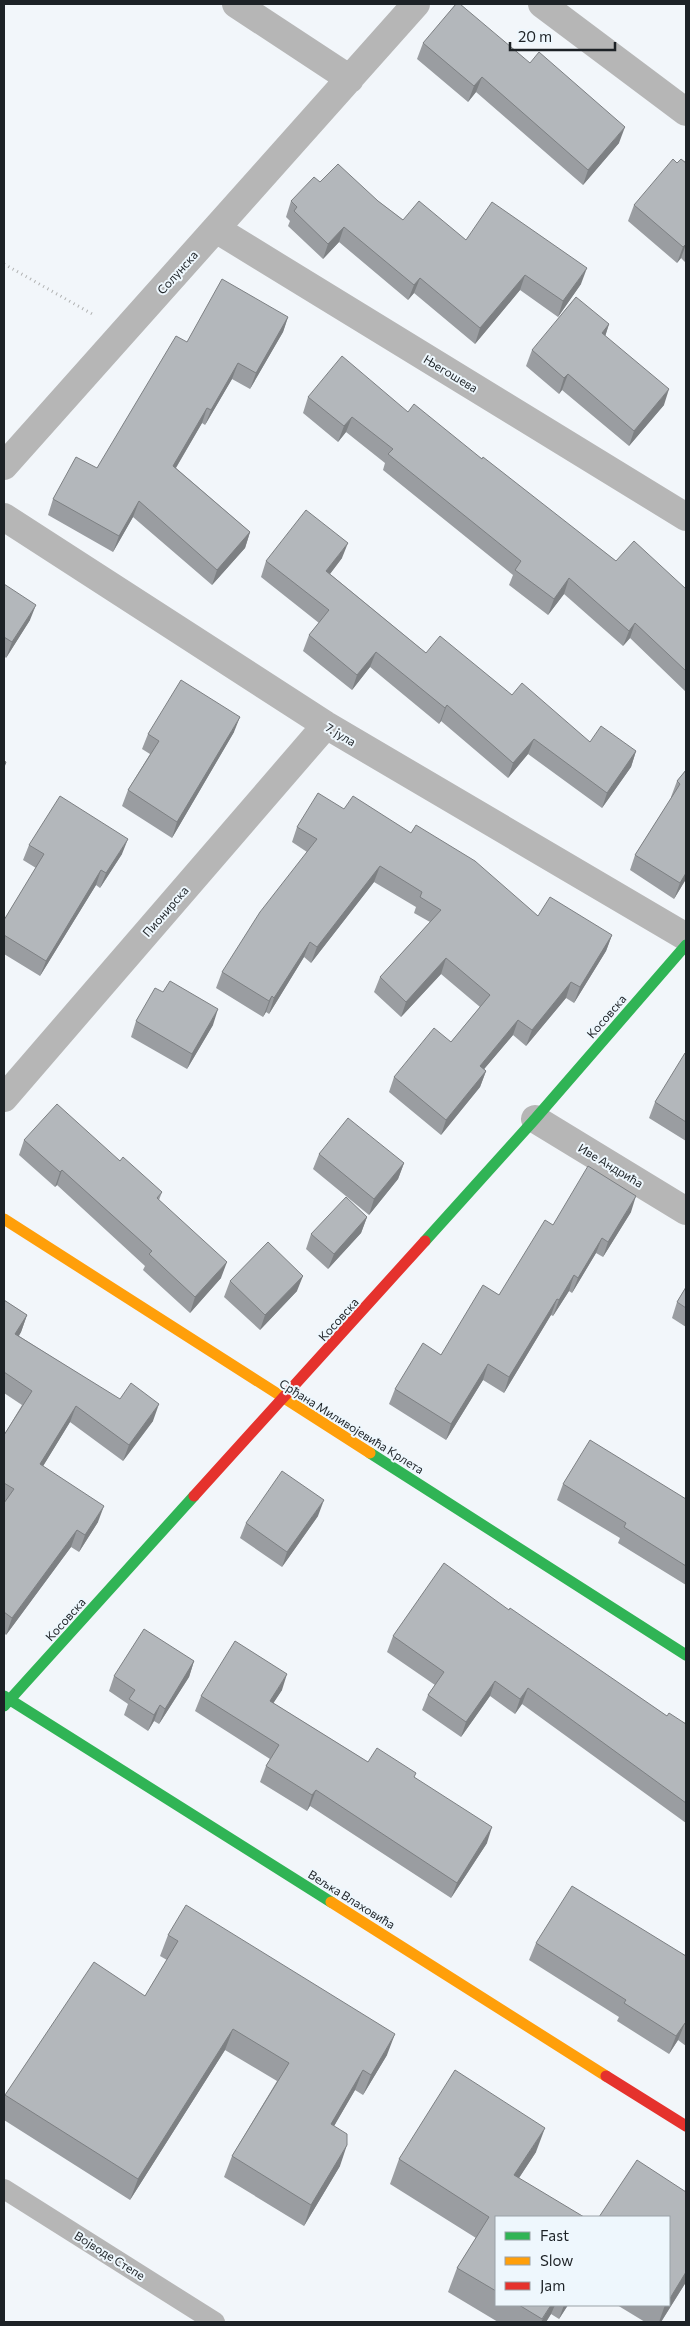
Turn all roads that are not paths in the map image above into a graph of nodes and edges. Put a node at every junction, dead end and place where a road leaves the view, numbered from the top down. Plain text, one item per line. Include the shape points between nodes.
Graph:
1 (236, 4) edge
2 (416, 4) edge
3 (542, 4) edge
4 (350, 79) junction
5 (686, 112) edge
6 (216, 229) junction
7 (4, 466) edge
8 (4, 517) edge
9 (686, 517) edge
10 (326, 725) junction
11 (686, 937) edge
12 (686, 945) edge
13 (4, 1098) edge
14 (535, 1119) junction
15 (686, 1211) edge
16 (4, 1219) edge
17 (284, 1400) junction
18 (686, 1655) edge
19 (6, 1700) edge
20 (686, 2126) edge
21 (4, 2189) edge
22 (215, 2322) edge

1 - 4 street
2 - 4 street, Солунска
3 - 5 street
4 - 6 street, Солунска
6 - 7 street, Солунска
6 - 9 street, Његошева
8 - 10 street, 7. јула
10 - 11 street, 7. јула
10 - 13 street, Пионирска
12 - 14 street, Косовска
14 - 15 street, Иве Андрића
14 - 17 street, Косовска
16 - 17 street, Срђана Миливојевића Крлета
17 - 18 street, Срђана Миливојевића Крлета
17 - 19 street, Косовска
19 - 20 street, Вељка Влаховића
21 - 22 lane, Војводе Степе

